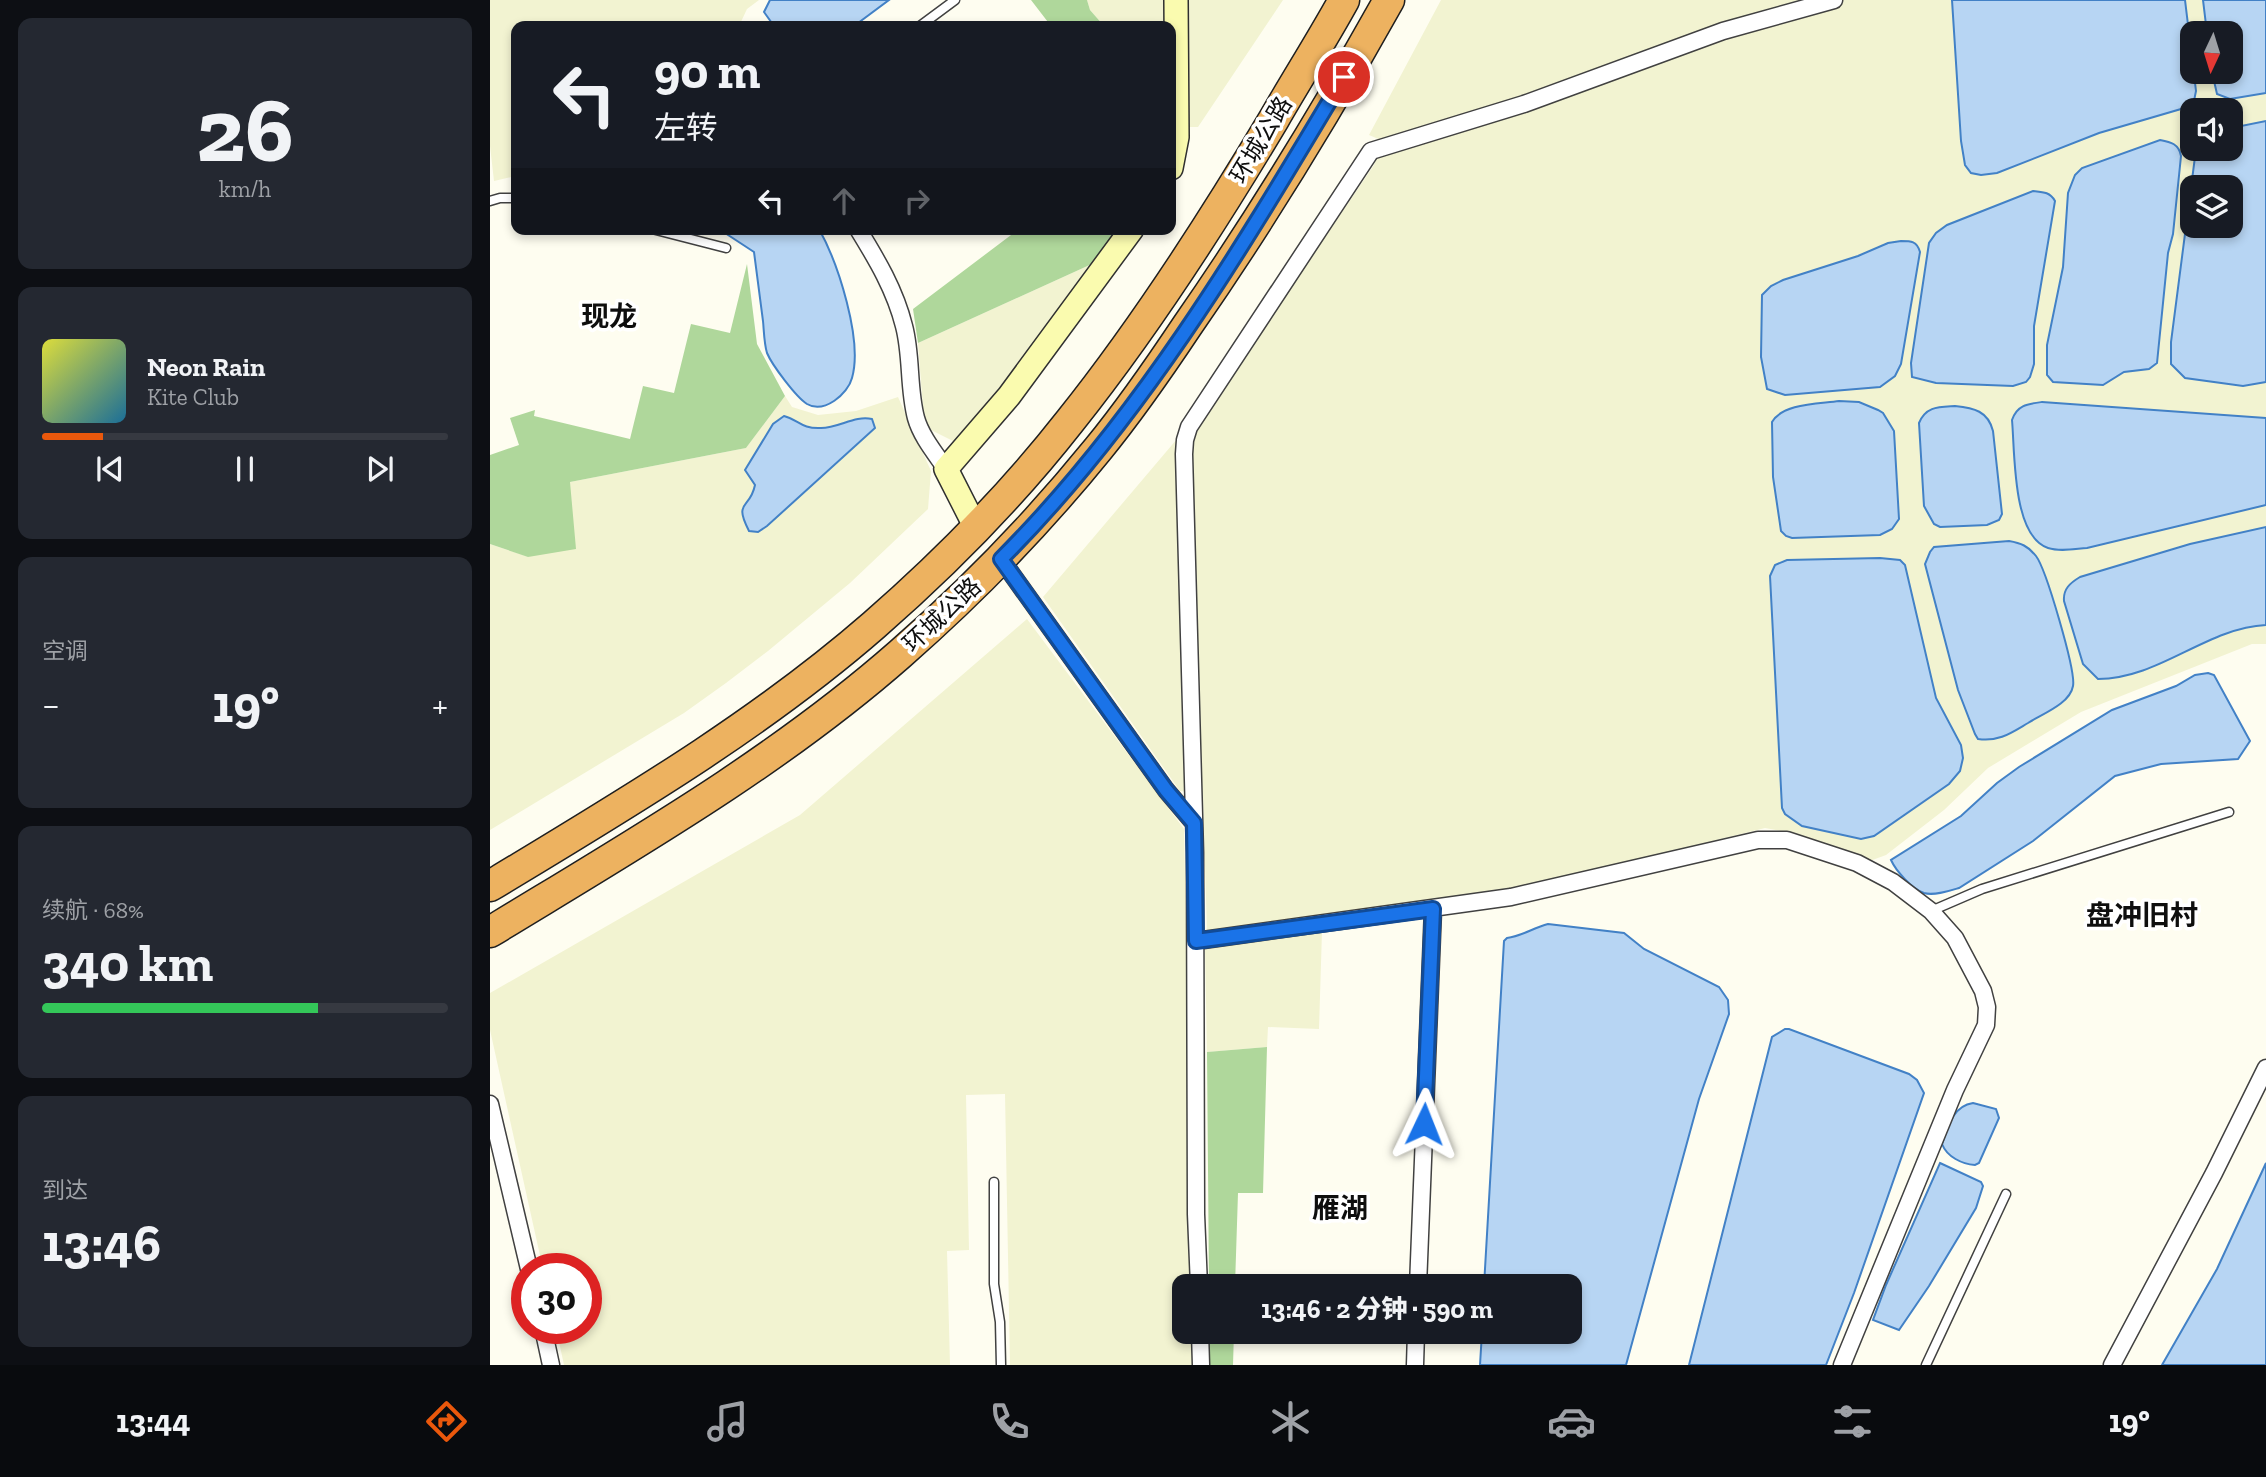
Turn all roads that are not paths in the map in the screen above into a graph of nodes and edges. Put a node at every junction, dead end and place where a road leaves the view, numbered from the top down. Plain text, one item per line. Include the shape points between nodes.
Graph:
1 (955, 0) edge
2 (1176, 0) edge
3 (1345, 0) edge
4 (1389, 0) edge
5 (1834, 0) edge
6 (927, 21) edge
7 (1176, 142) edge
8 (511, 198) edge
9 (490, 201) edge
10 (675, 235) edge
11 (862, 235) edge
12 (1128, 235) edge
13 (726, 248) dead end
14 (946, 469) junction
15 (976, 528) junction
16 (1001, 559) junction
17 (2229, 812) dead end
18 (1194, 823) junction
19 (490, 886) edge
20 (1433, 909) junction
21 (1931, 911) junction
22 (490, 932) edge
23 (1196, 941) junction
24 (2266, 1068) edge
25 (490, 1104) edge
26 (994, 1182) dead end
27 (2006, 1195) dead end
28 (525, 1253) edge
29 (1198, 1274) edge
30 (1418, 1274) edge
31 (546, 1344) edge
32 (1200, 1344) edge
33 (1416, 1344) edge
34 (551, 1365) edge
35 (1001, 1365) edge
36 (1201, 1365) edge
37 (1415, 1365) edge
38 (1842, 1365) edge
39 (1926, 1365) edge
40 (2112, 1365) edge

1 - 6 lane
2 - 7 street
3 - 15 highway, 环城公路 via 1196,245 1119,357 1069,423
4 - 16 highway, 环城公路 via 1229,267 1159,368 1099,448
5 - 18 street via 1723,31 1524,104 1371,151 1186,432
8 - 9 lane
10 - 13 lane
11 - 14 street via 898,304 916,417
12 - 14 street via 1009,396
14 - 15 street
15 - 19 highway, 环城公路 via 874,625 746,724
16 - 18 street
16 - 22 highway, 环城公路 via 900,654 769,756
17 - 21 lane via 1982,889
18 - 23 street
20 - 21 street via 1511,897 1777,839 1857,863 1893,882
20 - 23 street
20 - 30 street
21 - 38 street via 1955,938 1983,991 1986,1025
23 - 29 street
24 - 40 street
25 - 28 street
26 - 35 lane via 994,1284
27 - 39 lane
31 - 34 street
32 - 36 street
33 - 37 street

